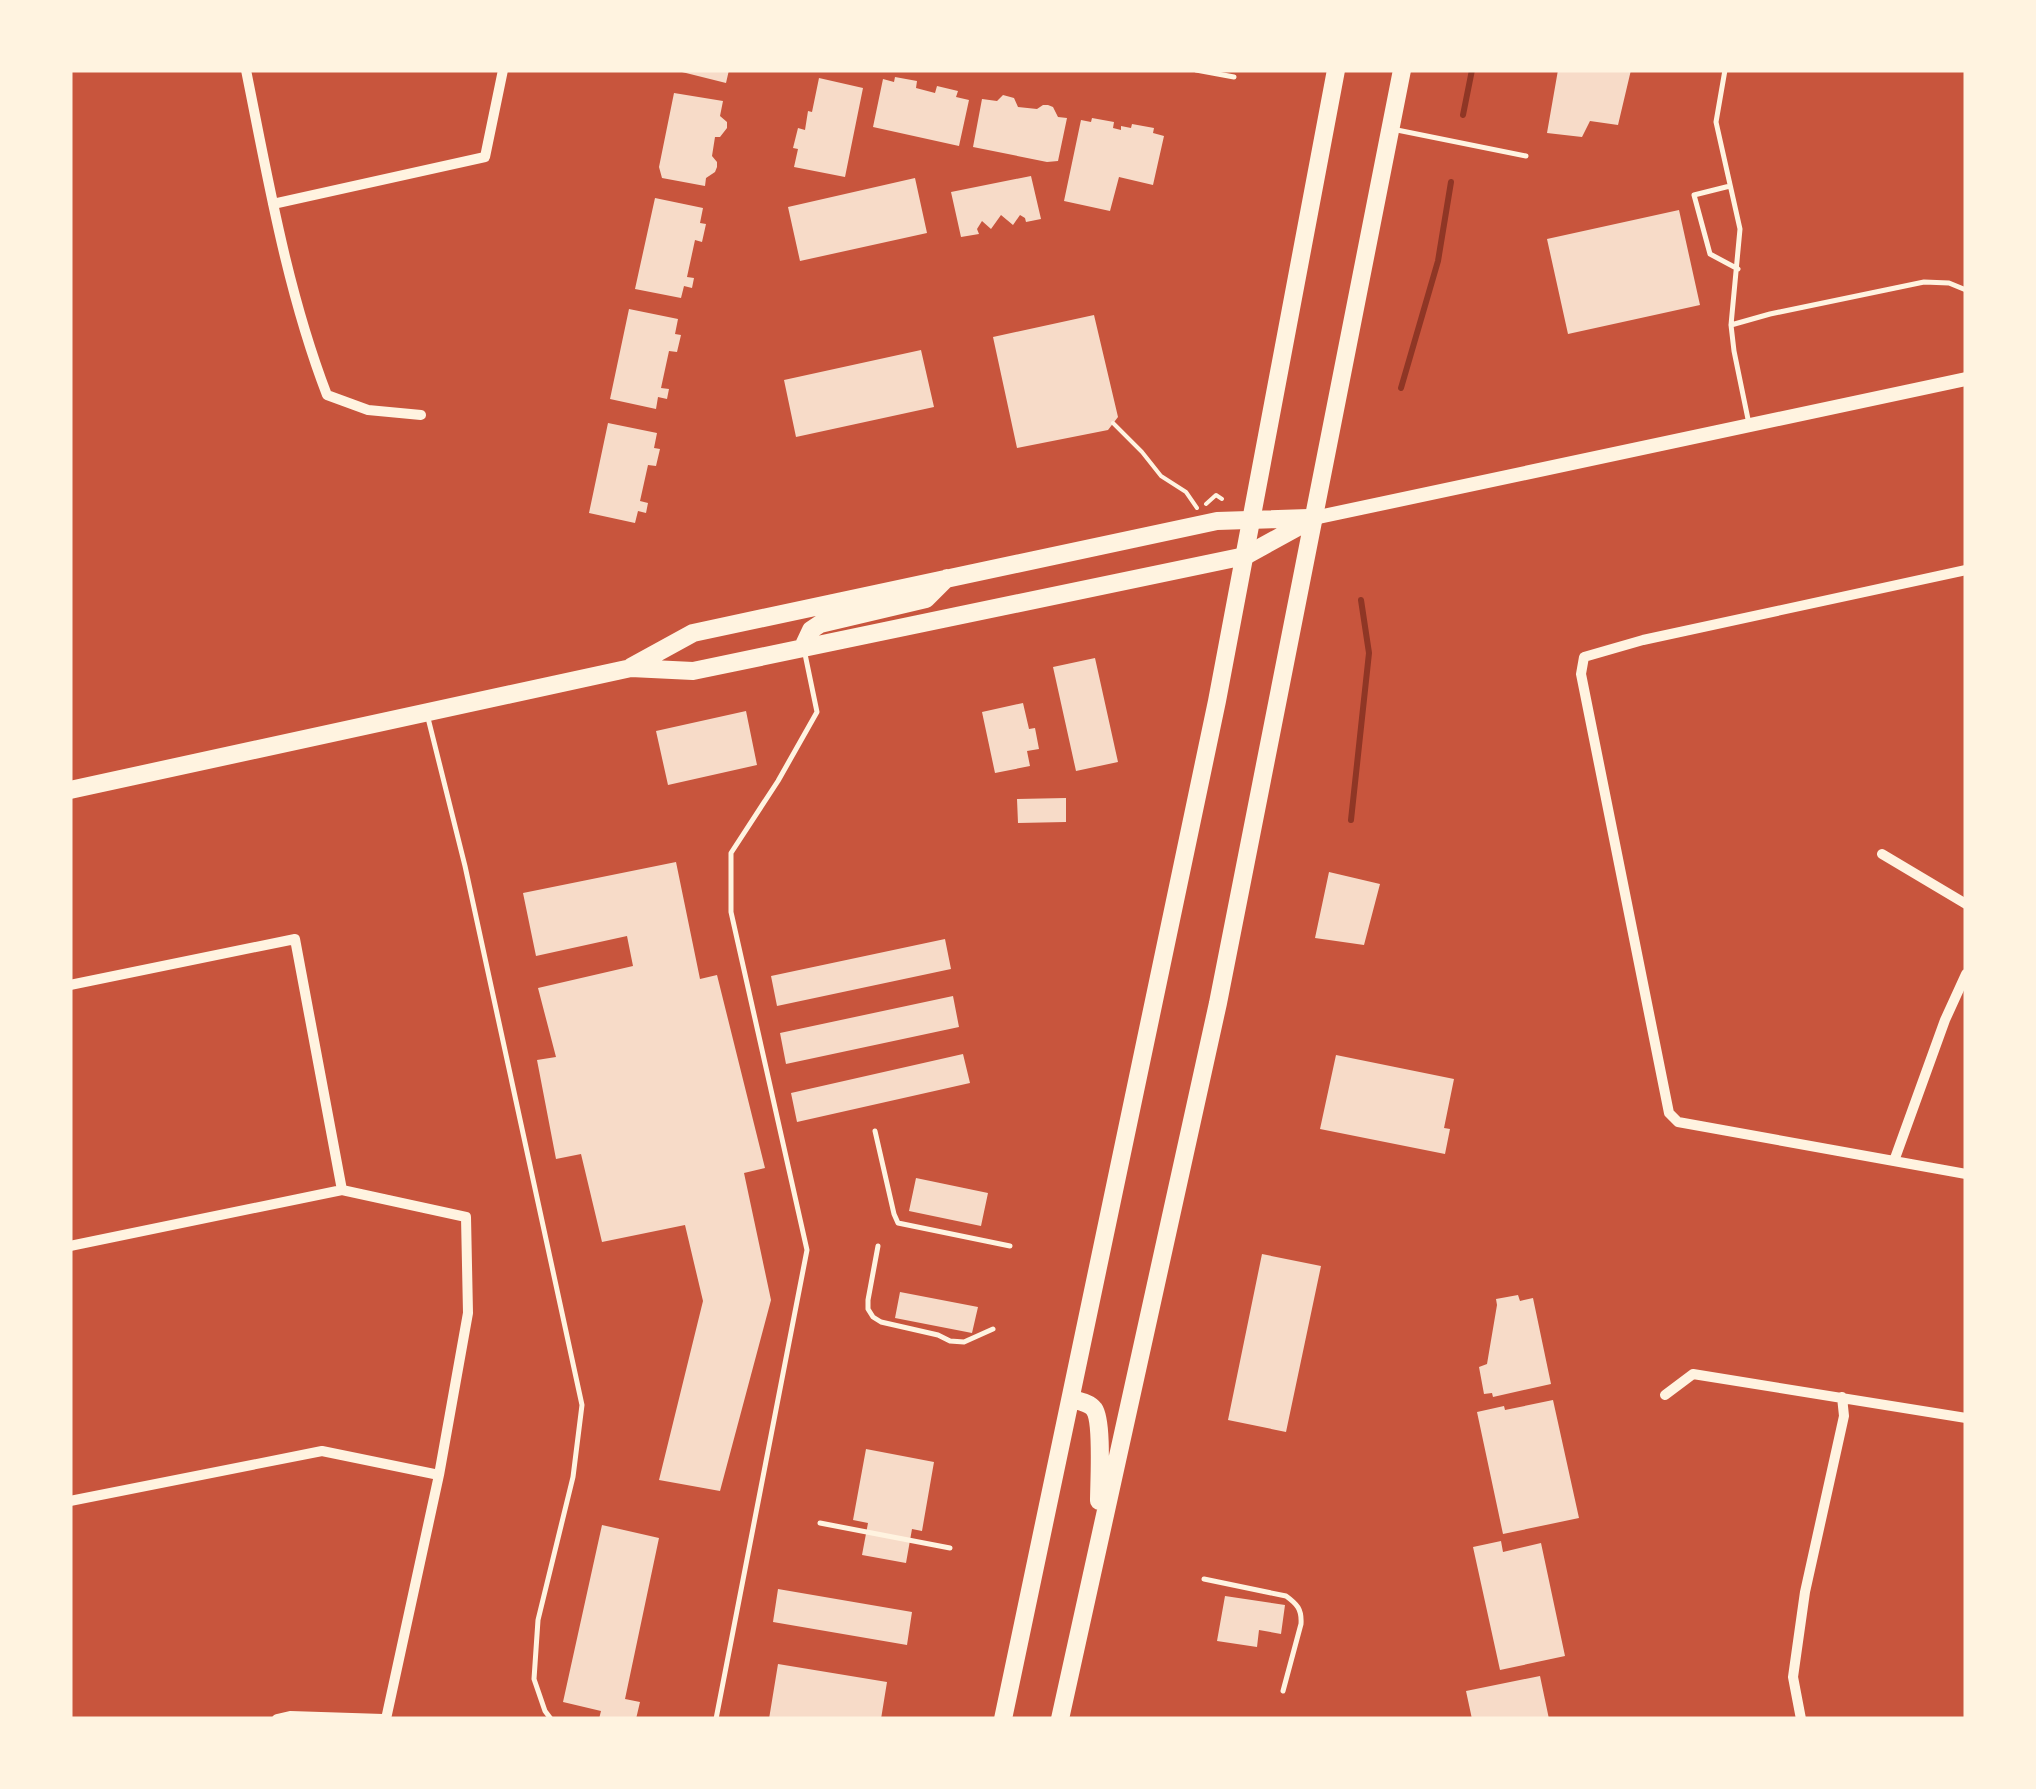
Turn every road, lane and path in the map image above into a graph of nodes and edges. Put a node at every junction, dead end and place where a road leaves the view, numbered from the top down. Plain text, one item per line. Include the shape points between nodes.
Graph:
1 (246, 70) edge
2 (503, 70) edge
3 (1196, 70) edge
4 (1336, 70) edge
5 (1402, 70) edge
6 (1725, 70) edge
7 (1234, 76) dead end
8 (1389, 128) junction
9 (1526, 156) dead end
10 (1730, 186) junction
11 (273, 204) junction
12 (1738, 269) junction
13 (1966, 290) edge
14 (1731, 324) junction
15 (1966, 379) edge
16 (421, 414) dead end
17 (1112, 424) dead end
18 (1750, 426) junction
19 (1222, 500) dead end
20 (1314, 518) junction
21 (1252, 520) junction
22 (1245, 556) junction
23 (1966, 570) edge
24 (947, 578) junction
25 (803, 647) junction
26 (631, 668) junction
27 (427, 714) junction
28 (70, 790) edge
29 (1882, 854) dead end
30 (1966, 904) edge
31 (1966, 974) edge
32 (70, 985) edge
33 (876, 1130) dead end
34 (1894, 1161) junction
35 (1966, 1174) edge
36 (342, 1190) junction
37 (70, 1246) edge
38 (878, 1246) dead end
39 (1010, 1246) dead end
40 (994, 1329) dead end
41 (1664, 1395) dead end
42 (1842, 1397) junction
43 (1072, 1399) junction
44 (1966, 1418) edge
45 (439, 1475) junction
46 (70, 1501) edge
47 (820, 1524) dead end
48 (1099, 1536) junction
49 (950, 1548) dead end
50 (1204, 1580) dead end
51 (1283, 1691) dead end
52 (277, 1719) edge
53 (384, 1719) edge
54 (551, 1719) edge
55 (716, 1719) edge
56 (1003, 1719) edge
57 (1060, 1719) edge
58 (1801, 1719) edge

1 - 11 street
2 - 11 street via 484,157
3 - 7 lane
4 - 21 main road
5 - 8 main road
6 - 10 lane via 1716,122
8 - 9 lane
8 - 20 main road
10 - 12 lane via 1740,229
10 - 12 lane via 1694,195 1710,254
11 - 16 street via 327,395 368,410
12 - 14 lane
13 - 14 lane via 1924,282
14 - 18 lane
15 - 18 street
17 - 19 path via 1197,508 1216,496
18 - 20 street
20 - 21 main road
20 - 22 main road
20 - 48 main road via 1218,1002
21 - 22 main road
21 - 24 main road via 1217,521
22 - 25 main road
22 - 43 main road
23 - 34 street via 1643,640 1584,657 1581,674 1668,1113 1678,1122
24 - 25 main road via 926,599 820,624
24 - 26 main road via 693,633
25 - 26 main road via 692,671
25 - 55 lane via 817,712 731,853 730,912 806,1250
26 - 27 main road
27 - 28 main road
27 - 54 lane via 582,1405 574,1477 538,1620 534,1679
29 - 30 street
31 - 34 street
32 - 36 street via 296,939
33 - 39 lane via 898,1222
34 - 35 street
36 - 37 street
36 - 45 street via 466,1217 468,1312
38 - 40 lane via 868,1300 872,1317 950,1341
41 - 42 street via 1694,1374
42 - 44 street
42 - 58 street via 1844,1416 1793,1677
43 - 48 main road via 1092,1406 1098,1418
43 - 56 main road
45 - 46 street via 322,1452
45 - 53 street
47 - 49 lane
48 - 57 main road
50 - 51 lane via 1297,1604 1301,1624
52 - 53 street

